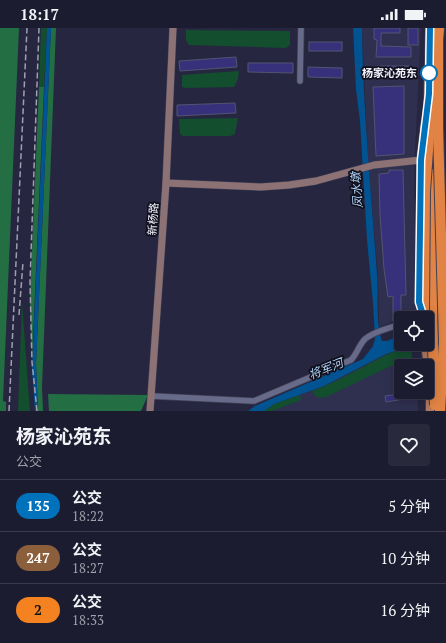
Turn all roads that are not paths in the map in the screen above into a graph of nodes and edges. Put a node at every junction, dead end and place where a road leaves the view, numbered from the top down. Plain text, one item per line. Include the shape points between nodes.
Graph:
1 (173, 28) edge
2 (301, 28) edge
3 (430, 28) edge
4 (434, 28) edge
5 (439, 28) edge
6 (438, 40) junction
7 (300, 81) dead end
8 (434, 128) junction
9 (421, 160) junction
10 (166, 183) junction
11 (422, 311) edge
12 (423, 311) edge
13 (394, 327) edge
14 (432, 359) edge
15 (434, 383) edge
16 (446, 385) edge
17 (151, 396) junction
18 (430, 399) edge
19 (150, 411) edge
20 (430, 411) edge
21 (436, 411) edge
22 (440, 411) edge

1 - 10 street, 新杨路
2 - 7 street
3 - 9 main road via 429,94
4 - 8 main road
5 - 6 highway
6 - 12 highway, bridge via 425,191
6 - 22 highway, bridge via 444,341
8 - 14 main road via 436,321
8 - 21 highway, bridge via 430,189
9 - 10 street via 391,162 316,181 289,185 262,187
9 - 11 main road via 419,302
10 - 17 street, 新杨路
13 - 17 street via 370,336 360,345 357,354 351,360 254,401
15 - 16 street
17 - 19 street, 新杨路
18 - 20 main road

